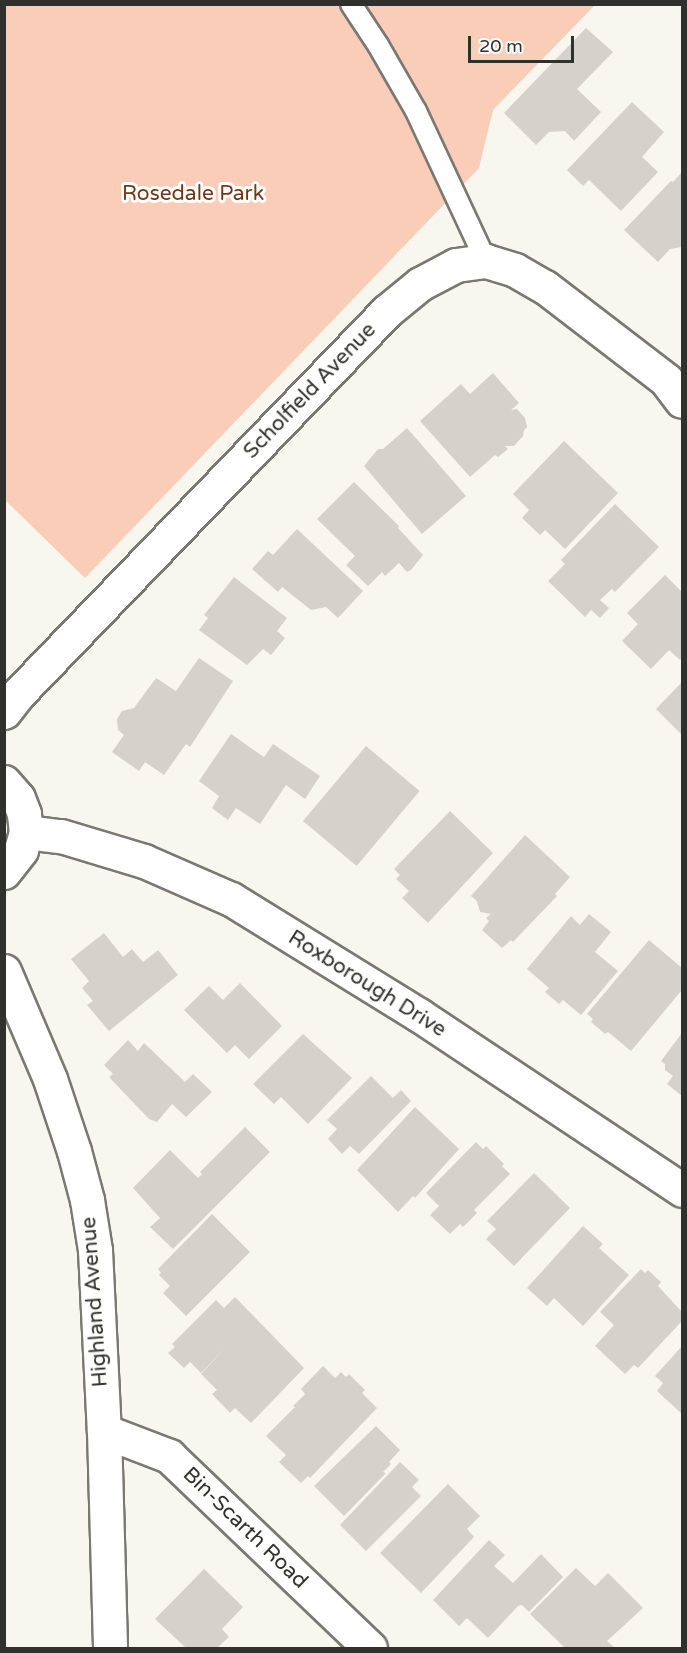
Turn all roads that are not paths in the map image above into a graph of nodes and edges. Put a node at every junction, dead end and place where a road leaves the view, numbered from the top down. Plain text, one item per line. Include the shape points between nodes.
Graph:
1 (351, 4) edge
2 (486, 261) junction
3 (677, 381) edge
4 (4, 712) edge
5 (4, 782) edge
6 (26, 832) junction
7 (4, 872) edge
8 (4, 970) edge
9 (682, 1190) edge
10 (104, 1431) junction
11 (110, 1648) edge
12 (370, 1648) edge

1 - 2 lane via 416,111
2 - 3 street, Scholfield Avenue via 515,270 545,287
2 - 4 street, Scholfield Avenue via 456,265 420,284 387,311
5 - 6 street via 18,798
6 - 7 street via 21,850
6 - 9 street, Roxborough Drive via 61,836 144,861 231,899 419,1015
8 - 10 street, Highland Avenue via 50,1079 87,1200 95,1250
10 - 11 street, Highland Avenue
10 - 12 street, Bin-Scarth Road via 169,1456

